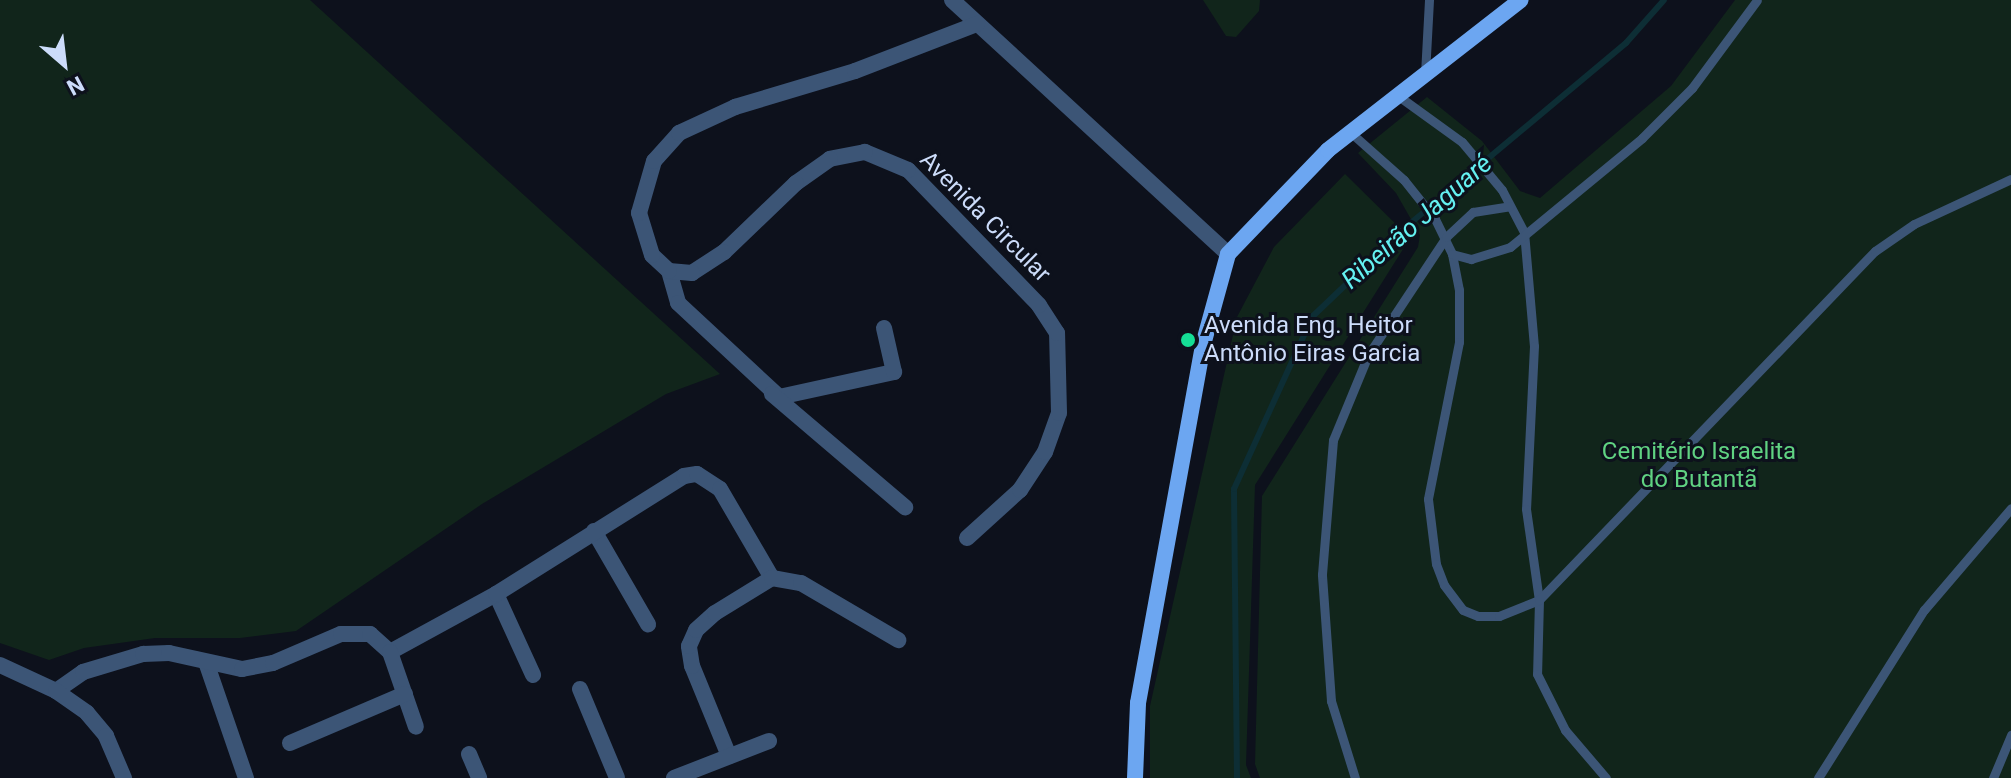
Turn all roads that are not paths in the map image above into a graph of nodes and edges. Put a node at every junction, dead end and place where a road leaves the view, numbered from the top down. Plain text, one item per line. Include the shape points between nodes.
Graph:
1 (952, 0) edge
2 (1429, 0) edge
3 (1521, 0) edge
4 (1757, 0) edge
5 (977, 24) junction
6 (1425, 74) junction
7 (1397, 95) junction
8 (1350, 132) junction
9 (2011, 172) edge
10 (2006, 180) edge
11 (1510, 206) junction
12 (1524, 232) junction
13 (1446, 237) junction
14 (1228, 254) junction
15 (1452, 254) junction
16 (669, 271) junction
17 (884, 328) dead end
18 (771, 393) junction
19 (905, 507) dead end
20 (2011, 508) edge
21 (594, 531) junction
22 (967, 538) dead end
23 (772, 578) junction
24 (496, 594) junction
25 (1539, 600) junction
26 (648, 624) dead end
27 (898, 640) dead end
28 (390, 652) junction
29 (206, 662) junction
30 (0, 665) edge
31 (533, 675) dead end
32 (580, 689) dead end
33 (56, 691) junction
34 (405, 694) junction
35 (416, 727) dead end
36 (2011, 735) edge
37 (769, 741) dead end
38 (290, 743) dead end
39 (469, 754) dead end
40 (729, 756) junction
41 (124, 778) edge
42 (246, 778) edge
43 (479, 778) edge
44 (617, 778) edge
45 (674, 778) edge
46 (1135, 778) edge
47 (1355, 778) edge
48 (1606, 778) edge
49 (1818, 778) edge
50 (1993, 778) edge

1 - 5 street
2 - 6 lane
3 - 6 main road
4 - 12 lane via 1692,88 1642,138
5 - 14 street
5 - 16 street via 855,71 735,107 679,133 654,161 639,213 644,240
6 - 7 main road
7 - 8 main road
7 - 11 lane via 1462,142
8 - 13 lane via 1404,180
8 - 14 main road
9 - 10 lane
10 - 25 lane via 1914,224 1875,251
11 - 12 lane
11 - 13 lane via 1473,212
12 - 15 lane via 1492,257
12 - 25 lane via 1534,346 1526,509
13 - 15 lane
13 - 47 lane via 1368,355 1333,440 1322,574 1331,701
14 - 46 main road via 1203,345 1138,703
15 - 25 lane via 1459,290 1459,342 1428,499 1436,564 1453,600 1478,616 1499,616
16 - 18 street via 678,303
16 - 22 street, Avenida Circular via 692,273 711,263 796,183 830,159 865,152 908,170 1039,305 1057,333 1059,413 1045,452 1020,490
17 - 18 street via 894,372 779,397
18 - 19 street
20 - 49 lane via 1924,610
21 - 23 street via 684,476 697,474 720,489
21 - 24 street
21 - 26 street
23 - 27 street via 801,583
23 - 40 street via 715,613 696,630 689,646 692,666
24 - 28 street
24 - 31 street
25 - 48 lane via 1537,674 1565,730
28 - 29 street via 370,634 341,634 273,663 242,669
28 - 34 street
29 - 33 street via 169,653 143,654 83,672
29 - 42 street
30 - 33 street
32 - 44 street
33 - 41 street via 87,713 106,736
34 - 35 street
34 - 38 street
36 - 50 lane
37 - 40 street
39 - 43 street
40 - 45 street

